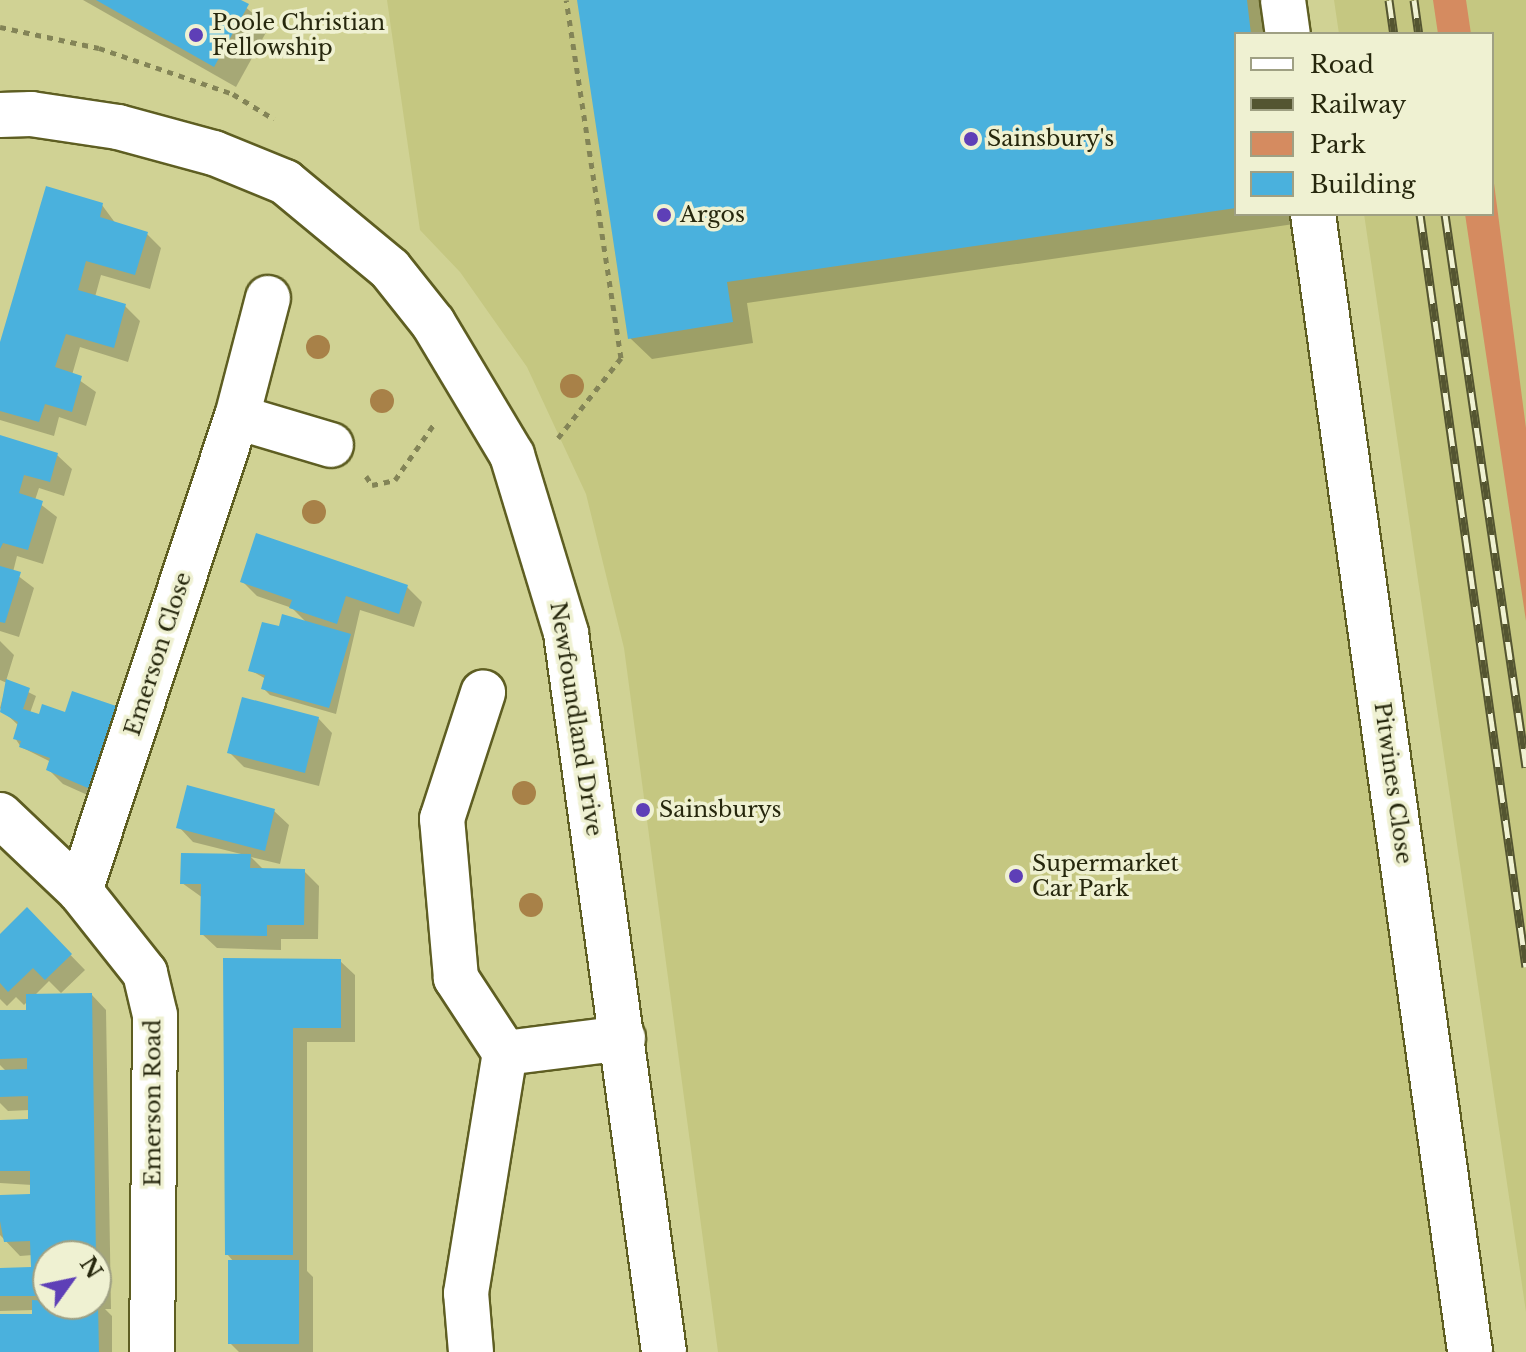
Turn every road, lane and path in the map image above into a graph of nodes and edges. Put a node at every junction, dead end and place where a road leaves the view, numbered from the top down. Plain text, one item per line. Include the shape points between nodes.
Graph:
1 (566, 0) edge
2 (1283, 0) edge
3 (1288, 32) edge
4 (0, 115) edge
5 (1313, 216) edge
6 (268, 298) dead end
7 (471, 385) junction
8 (237, 417) junction
9 (331, 445) joint
10 (550, 448) dead end
11 (483, 693) dead end
12 (0, 815) edge
13 (80, 891) junction
14 (623, 1038) junction
15 (505, 1053) junction
16 (152, 1352) edge
17 (471, 1352) edge
18 (664, 1352) edge
19 (1470, 1352) edge

1 - 10 path via 621,358
2 - 3 street
4 - 7 street, Newfoundland Drive via 31,114 118,127 214,153 285,182 390,269 433,323
5 - 19 street, Pitwines Close
6 - 8 street, Emerson Close
7 - 9 path via 427,431 395,480 372,485 344,443
7 - 14 street, Newfoundland Drive via 512,455 566,633
8 - 9 street
8 - 13 street, Emerson Close
11 - 15 street via 442,819 456,978
12 - 13 street, Emerson Road
13 - 16 street, Emerson Road via 145,973 155,1015
14 - 15 street
14 - 18 street, Newfoundland Drive
15 - 17 street via 466,1293

